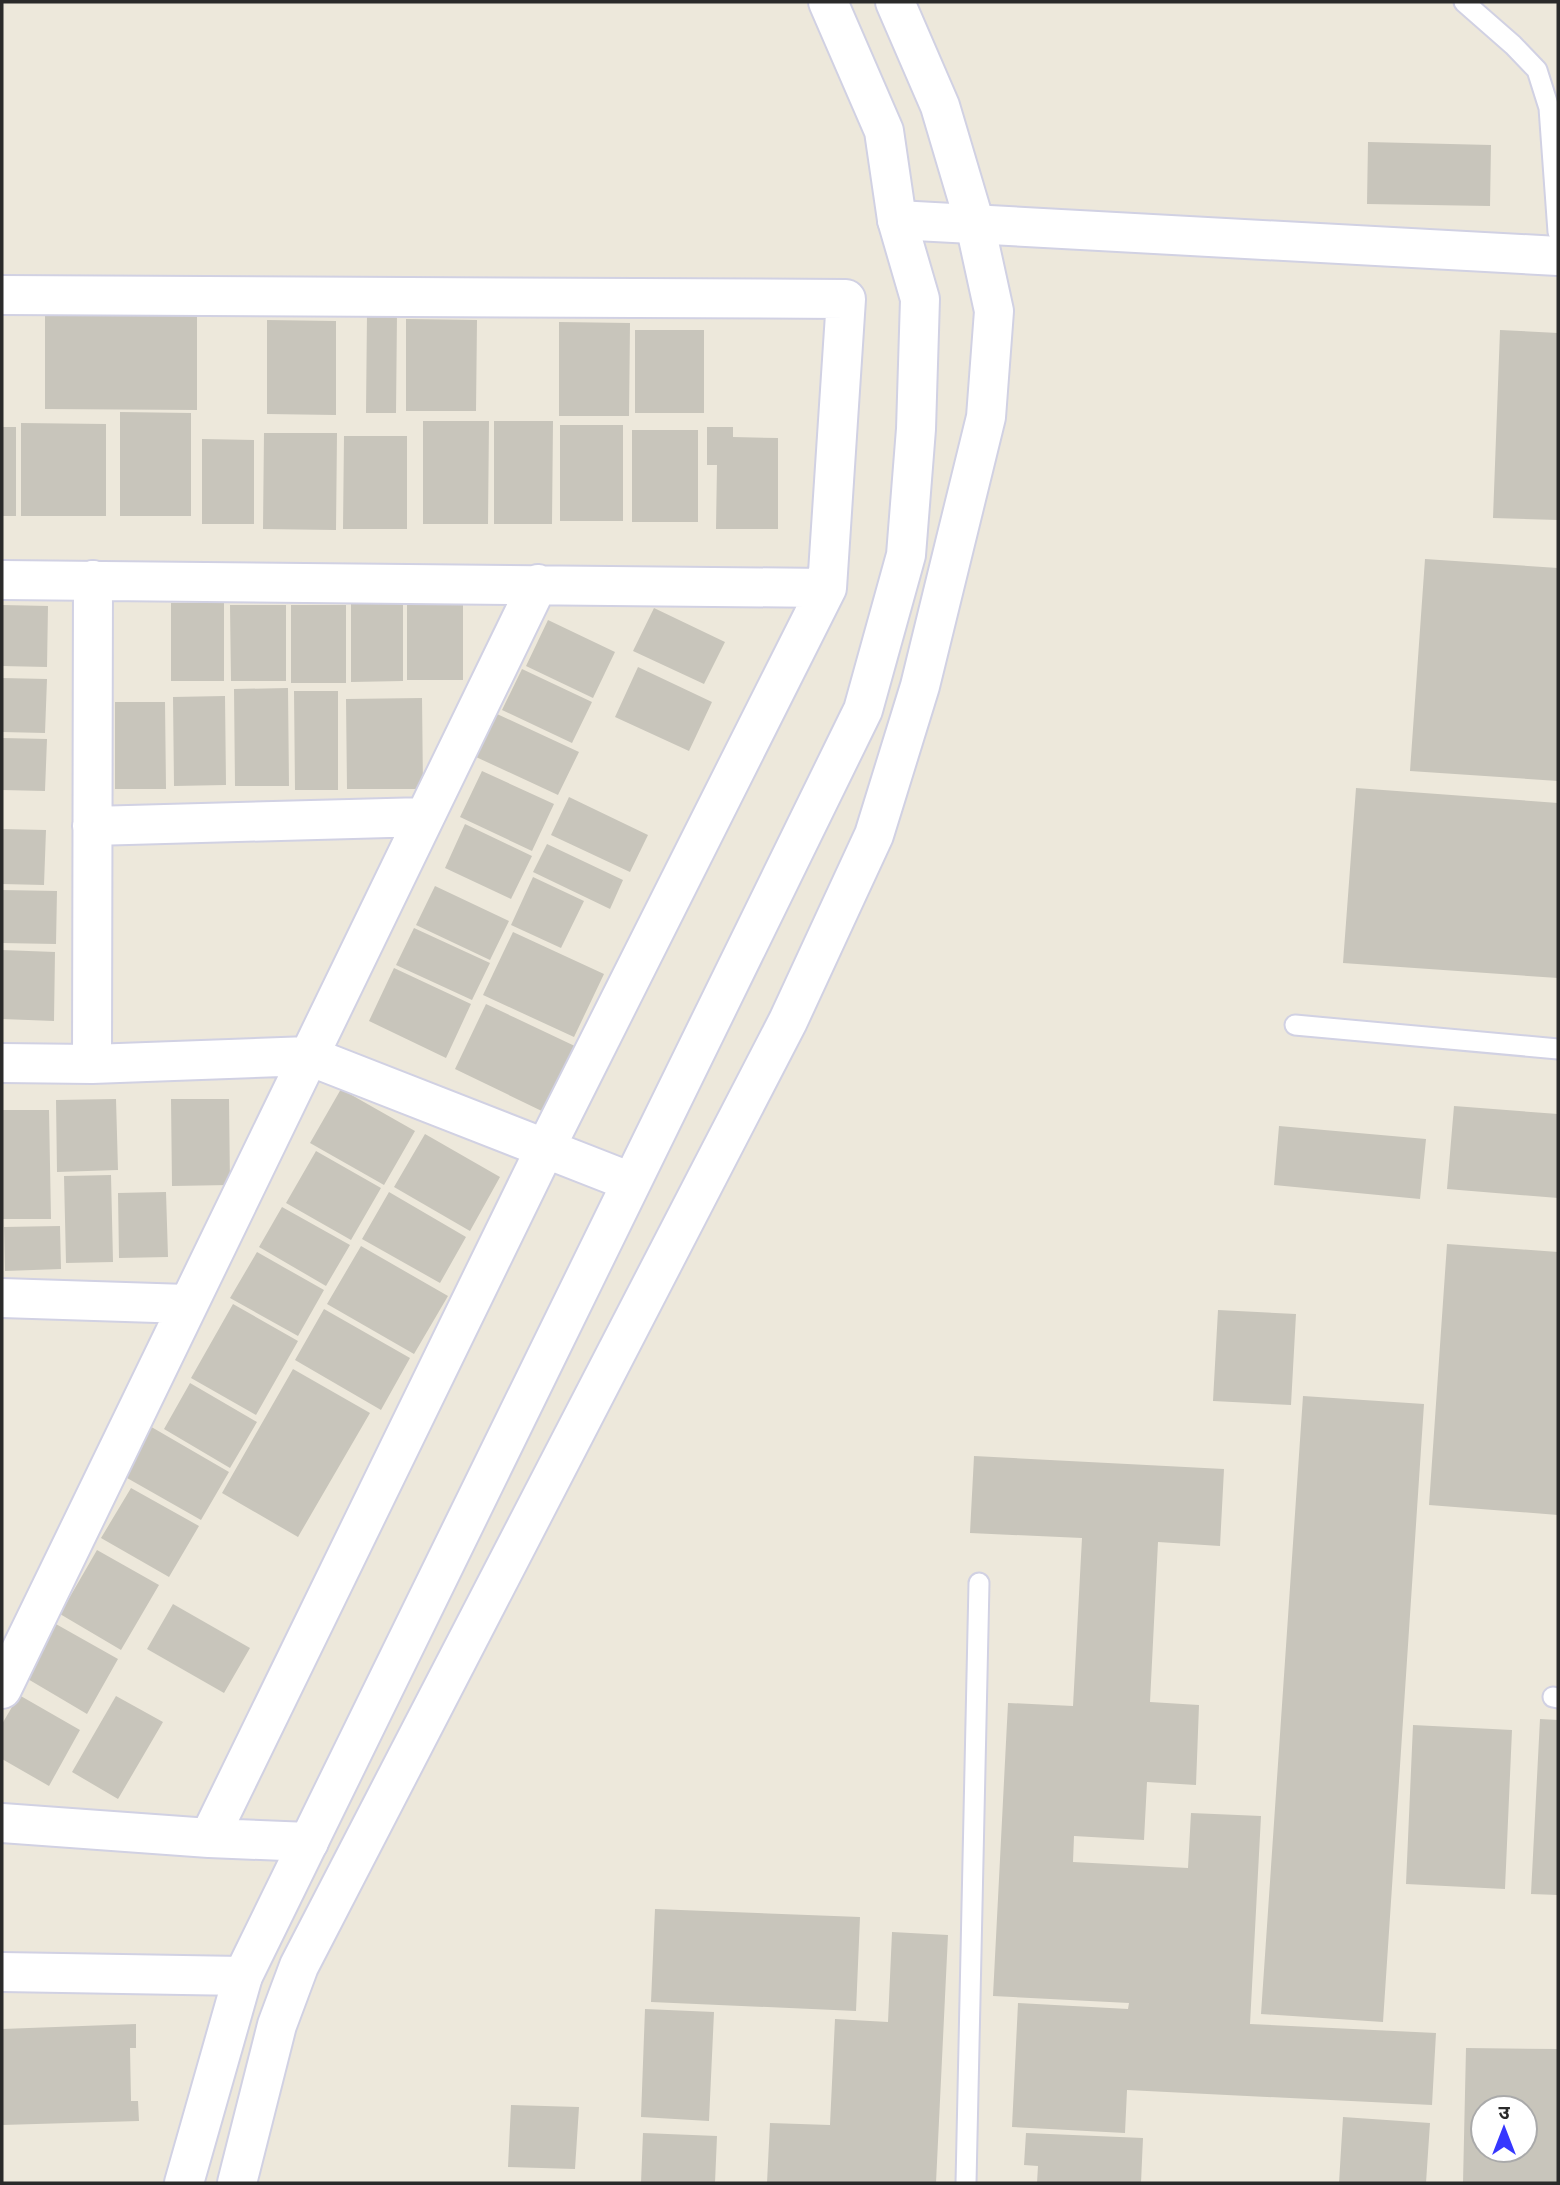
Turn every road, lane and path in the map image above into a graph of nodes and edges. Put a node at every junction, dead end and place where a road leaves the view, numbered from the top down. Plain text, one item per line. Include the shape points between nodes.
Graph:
1 (828, 2) edge
2 (895, 2) edge
3 (1464, 2) edge
4 (897, 220) junction
5 (975, 224) junction
6 (1558, 232) edge
7 (1558, 256) edge
8 (2, 295) edge
9 (2, 580) edge
10 (93, 580) junction
11 (538, 584) junction
12 (827, 588) junction
13 (425, 817) junction
14 (92, 827) junction
15 (1295, 1025) dead end
16 (1558, 1049) edge
17 (309, 1056) junction
18 (2, 1063) edge
19 (92, 1064) junction
20 (545, 1149) junction
21 (632, 1182) junction
22 (2, 1298) edge
23 (187, 1304) junction
24 (979, 1583) dead end
25 (2, 1689) edge
26 (2, 1823) edge
27 (209, 1838) junction
28 (309, 1842) junction
29 (2, 1972) edge
30 (243, 1976) junction
31 (184, 2183) edge
32 (237, 2183) edge
33 (966, 2183) edge

1 - 4 street via 884,131
2 - 5 street via 940,106
3 - 6 lane via 1537,70 1549,108
4 - 5 street
4 - 21 street via 920,299 916,429 905,555 867,697
5 - 7 street
5 - 32 street via 994,312 986,417 920,686 874,835 782,1034 299,1966 277,2025
8 - 12 street via 846,299
9 - 10 street
10 - 11 street
10 - 14 street
11 - 12 street
11 - 13 street
12 - 20 street
13 - 14 street
13 - 17 street
14 - 19 street
15 - 16 lane
17 - 19 street
17 - 20 street
17 - 23 street
18 - 19 street
20 - 21 street
20 - 27 street
21 - 28 street
22 - 23 street
23 - 25 street
24 - 33 lane
26 - 27 street
27 - 28 street
28 - 30 street
29 - 30 street
30 - 31 street

